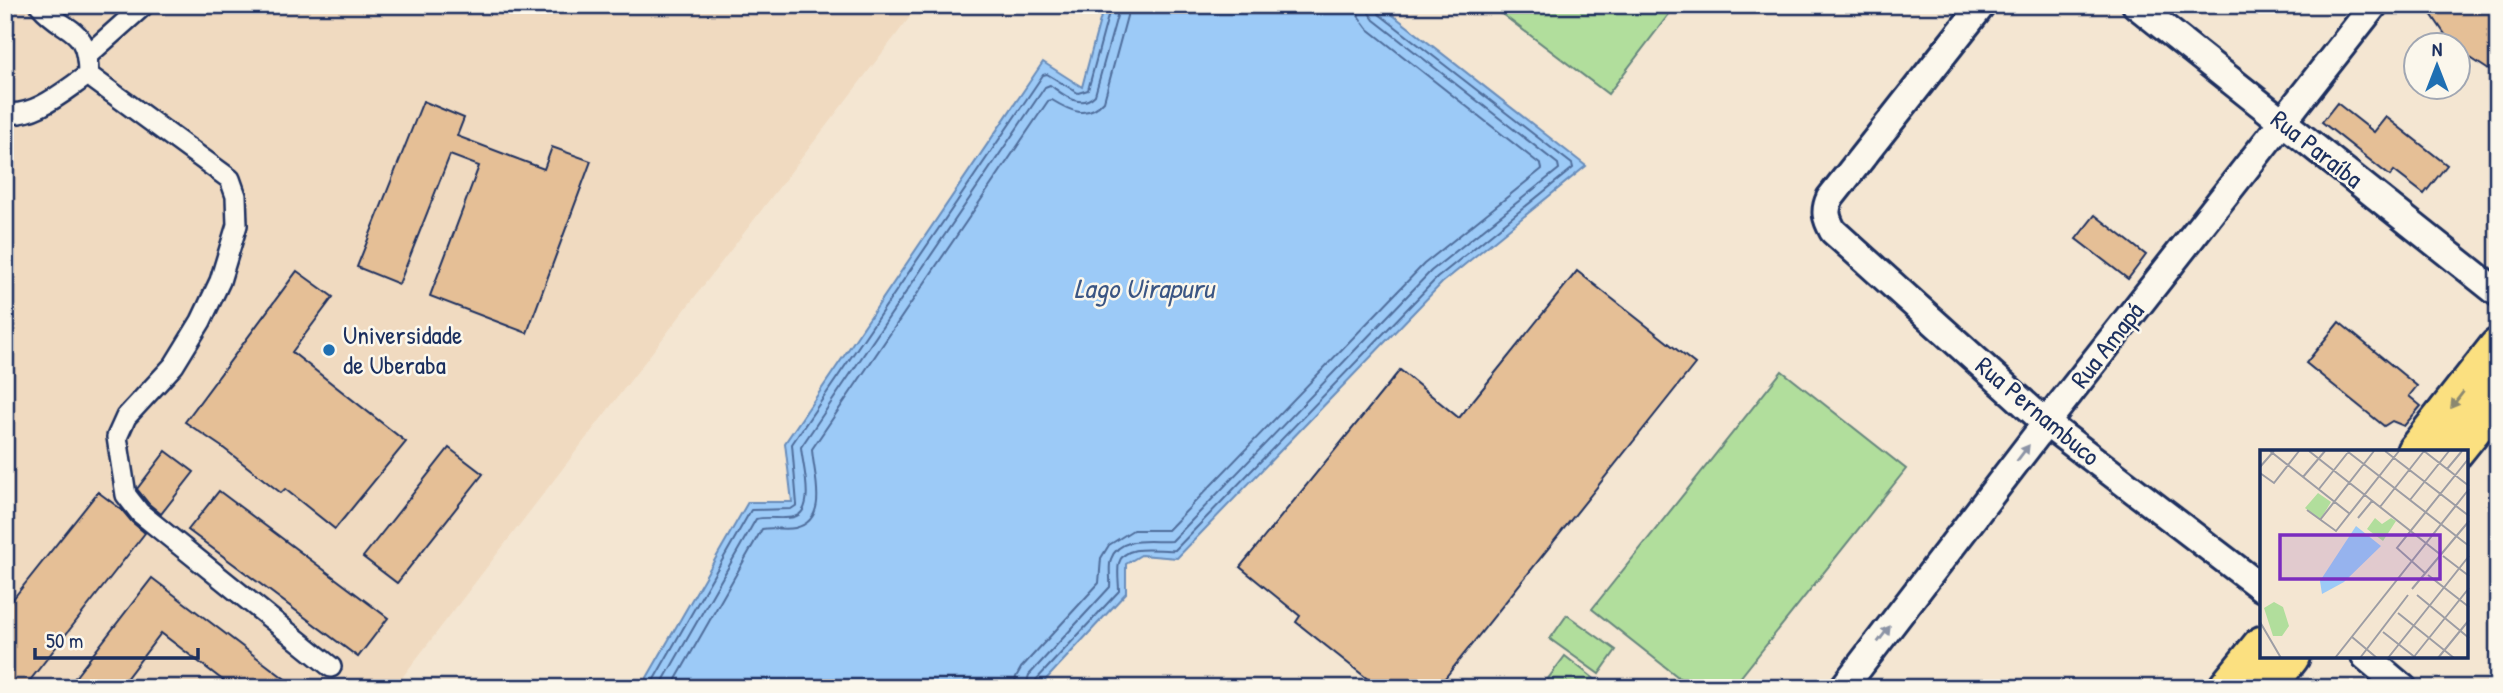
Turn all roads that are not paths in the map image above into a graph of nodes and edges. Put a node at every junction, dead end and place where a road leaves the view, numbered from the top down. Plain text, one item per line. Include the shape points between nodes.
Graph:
1 (40, 5) edge
2 (144, 5) edge
3 (1982, 5) edge
4 (2136, 5) edge
5 (2374, 5) edge
6 (88, 65) junction
7 (5, 113) edge
8 (2282, 122) junction
9 (2498, 293) edge
10 (2498, 348) edge
11 (2498, 396) edge
12 (2046, 423) junction
13 (2418, 450) edge
14 (2455, 450) edge
15 (2260, 586) edge
16 (2260, 648) edge
17 (2288, 658) edge
18 (2367, 658) edge
19 (331, 667) dead end
20 (1843, 688) edge
21 (2228, 688) edge
22 (2265, 688) edge
23 (2403, 688) edge

1 - 6 street via 79,34
2 - 6 street
3 - 12 street, Rua Pernambuco via 1825,208 1833,231
4 - 8 street, Rua Paraíba
5 - 8 street, Rua Amapá
6 - 7 street via 40,106
6 - 19 street via 230,179 236,196 237,225 201,321 174,365 126,417 117,437 126,495 140,513
8 - 9 street, Rua Paraíba
8 - 12 street, Rua Amapá
10 -> 13 main road
11 - 14 main road
12 - 15 street, Rua Pernambuco
20 -> 12 street, Rua Amapá
16 - 21 main road
17 - 22 main road
18 - 23 street

